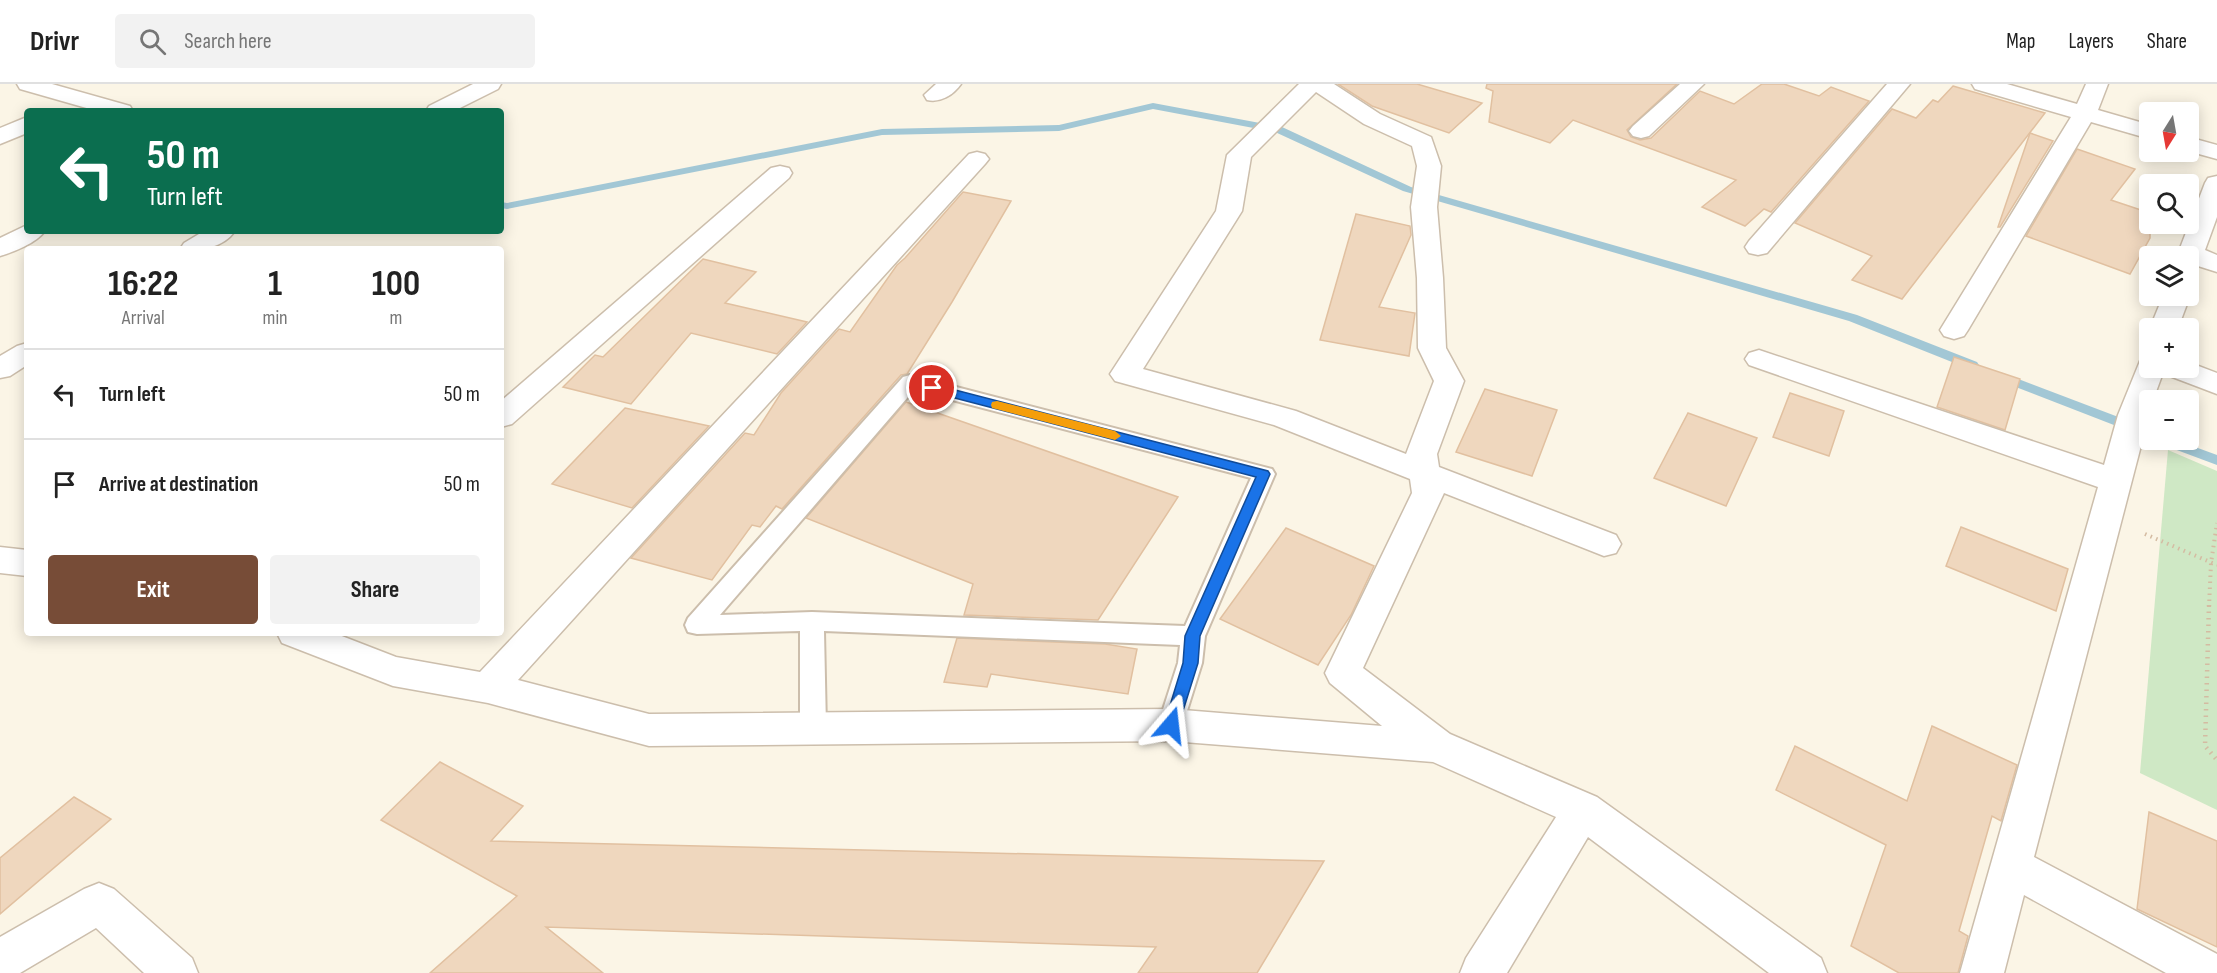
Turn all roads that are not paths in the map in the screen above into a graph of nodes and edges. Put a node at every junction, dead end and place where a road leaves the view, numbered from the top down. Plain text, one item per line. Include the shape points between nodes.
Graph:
1 (28, 84) edge
2 (490, 84) edge
3 (1312, 84) edge
4 (1319, 84) edge
5 (1693, 84) edge
6 (1899, 84) edge
7 (1983, 84) edge
8 (2097, 84) edge
9 (77, 98) junction
10 (57, 108) edge
11 (112, 108) edge
12 (443, 108) edge
13 (2085, 113) junction
14 (24, 125) edge
15 (2139, 129) edge
16 (1641, 131) dead end
17 (0, 137) edge
18 (2199, 147) edge
19 (2217, 152) edge
20 (977, 159) dead end
21 (780, 173) dead end
22 (2217, 183) edge
23 (26, 234) edge
24 (217, 234) edge
25 (198, 246) edge
26 (2194, 246) edge
27 (1758, 247) dead end
28 (0, 248) edge
29 (2199, 260) edge
30 (2217, 264) edge
31 (1954, 330) dead end
32 (24, 354) edge
33 (1759, 359) dead end
34 (0, 369) edge
35 (2199, 377) edge
36 (2147, 378) edge
37 (2217, 384) edge
38 (504, 414) edge
39 (1425, 473) junction
40 (2115, 481) junction
41 (1604, 544) dead end
42 (0, 560) edge
43 (24, 563) edge
44 (812, 621) junction
45 (303, 636) edge
46 (1193, 636) junction
47 (488, 688) junction
48 (1171, 725) junction
49 (813, 728) junction
50 (1436, 746) junction
51 (1583, 810) junction
52 (2011, 866) junction
53 (0, 961) edge
54 (176, 973) edge
55 (1482, 973) edge
56 (1805, 973) edge
57 (1982, 973) edge
58 (2209, 973) edge

1 - 9 street
2 - 12 street
3 - 39 street via 1239,155 1229,211 1125,374 1285,418
4 - 39 street via 1372,119 1423,142 1429,166 1425,195 1432,348 1449,381 1421,454
5 - 16 street
6 - 27 street
7 - 13 street
8 - 13 street
9 - 10 street
9 - 11 street
13 - 15 street
13 - 31 street
14 - 17 street
18 - 19 street
20 - 47 street
21 - 38 street
22 - 26 street
23 - 28 street
24 - 25 street
29 - 30 street
32 - 34 street
33 - 40 street
35 - 37 street
36 - 40 street
39 - 41 street
39 - 50 street via 1428,493 1343,673
40 - 52 street
42 - 43 street
44 - 46 lane
44 - 46 lane via 697,625 910,382 1264,474
44 - 49 lane
45 - 47 street via 393,671
46 - 48 lane via 1190,663
47 - 49 street via 649,730
48 - 49 street
48 - 50 street
50 - 51 street
51 - 55 street
51 - 56 street
52 - 57 street
52 - 58 street
53 - 54 street via 99,903

